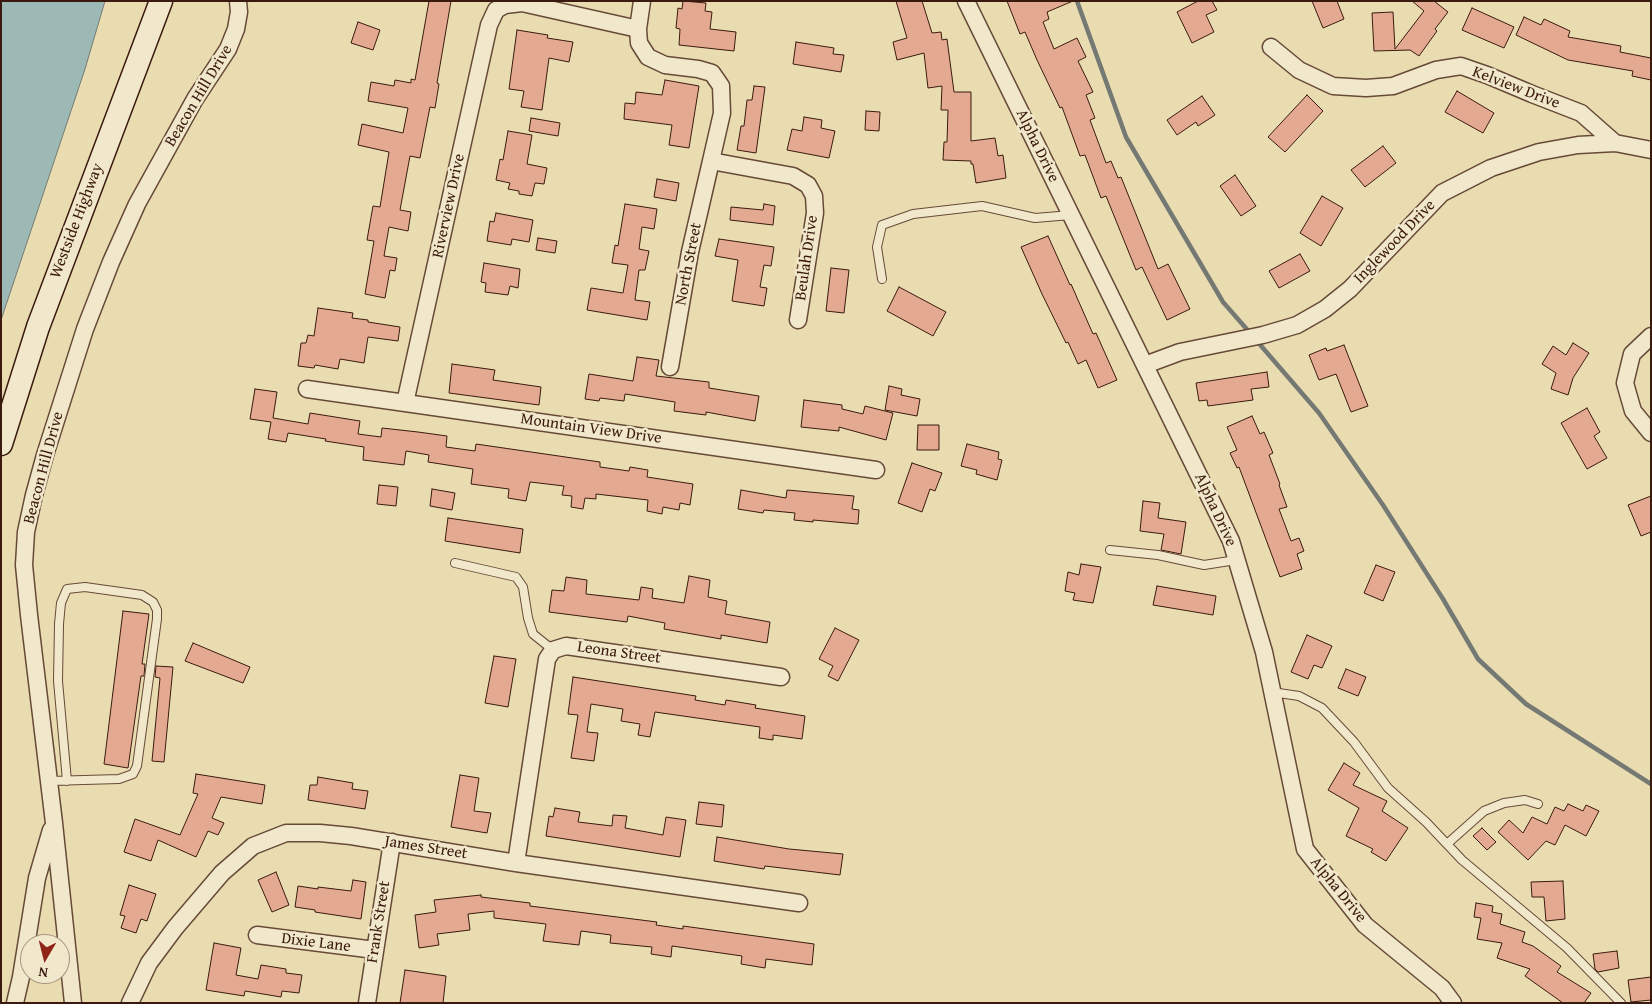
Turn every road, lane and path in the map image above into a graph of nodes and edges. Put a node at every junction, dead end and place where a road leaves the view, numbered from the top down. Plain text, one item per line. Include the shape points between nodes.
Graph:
1 (161, 1) edge
2 (238, 1) edge
3 (642, 1) edge
4 (966, 1) edge
5 (638, 29) junction
6 (1271, 47) dead end
7 (1615, 143) junction
8 (1651, 150) edge
9 (711, 161) junction
10 (1071, 215) junction
11 (882, 280) dead end
12 (798, 320) dead end
13 (1651, 336) edge
14 (1145, 365) junction
15 (670, 367) dead end
16 (307, 389) dead end
17 (405, 403) junction
18 (1651, 433) edge
19 (1, 444) edge
20 (876, 470) dead end
21 (1110, 550) dead end
22 (1236, 560) junction
23 (455, 563) dead end
24 (553, 650) junction
25 (782, 677) dead end
26 (1272, 692) junction
27 (49, 781) junction
28 (67, 781) junction
29 (1538, 804) dead end
30 (54, 823) junction
31 (392, 842) junction
32 (1447, 844) junction
33 (516, 863) junction
34 (799, 903) dead end
35 (257, 935) dead end
36 (375, 950) junction
37 (15, 1003) edge
38 (73, 1003) edge
39 (130, 1003) edge
40 (367, 1003) edge
41 (1453, 1003) edge
42 (1621, 1003) edge

1 - 19 main road, Westside Highway via 38,327
2 - 27 street, Beacon Hill Drive via 236,29 228,49 195,99 137,204 111,262 85,329 34,495 26,532 24,565
3 - 5 street
4 - 10 street, Alpha Drive
5 - 9 street via 639,43 648,57 665,65 712,73 721,86 722,113
5 - 17 street, Riverview Drive via 522,3 496,10 488,25
6 - 7 street, Kelview Drive via 1299,70 1333,86 1393,86 1436,70 1461,66 1581,113
7 - 8 street, Inglewood Drive
7 - 14 street, Inglewood Drive via 1539,152 1491,168 1442,194 1350,289 1325,309 1297,324 1263,335 1180,352
9 - 12 street, Beulah Drive via 793,176 808,185 814,196 815,213
9 - 15 street, North Street via 690,252
10 - 11 lane via 1035,218 982,206 912,214 882,225 877,247
10 - 14 street, Alpha Drive
13 - 18 street via 1632,354 1625,383 1633,411
14 - 22 street, Alpha Drive via 1231,541
16 - 17 street, Mountain View Drive
17 - 20 street, Mountain View Drive
21 - 22 lane via 1158,555 1204,565
22 - 26 street, Alpha Drive via 1264,652
23 - 24 lane via 516,577 524,586 533,634
24 - 25 street, Leona Street via 566,646
24 - 33 street, Leona Street via 547,659
26 - 32 lane via 1299,696 1322,708 1354,742 1388,788
26 - 41 street, Alpha Drive via 1305,849 1365,925 1442,988
27 - 28 lane
27 - 30 street, Beacon Hill Drive
28 - 28 lane via 119,779 133,774 137,766 157,619 153,602 142,594 85,587 67,589 61,603 58,681
29 - 32 lane via 1525,800 1504,803 1484,811
30 - 37 street via 37,878
30 - 38 street, Beacon Hill Drive
31 - 33 street, James Street
31 - 36 street, Frank Street
31 - 39 street, James Street via 320,833 286,833 253,846 222,873 175,928 149,963
32 - 42 lane via 1567,948
33 - 34 street, James Street
35 - 36 street, Dixie Lane
36 - 40 street, Frank Street

